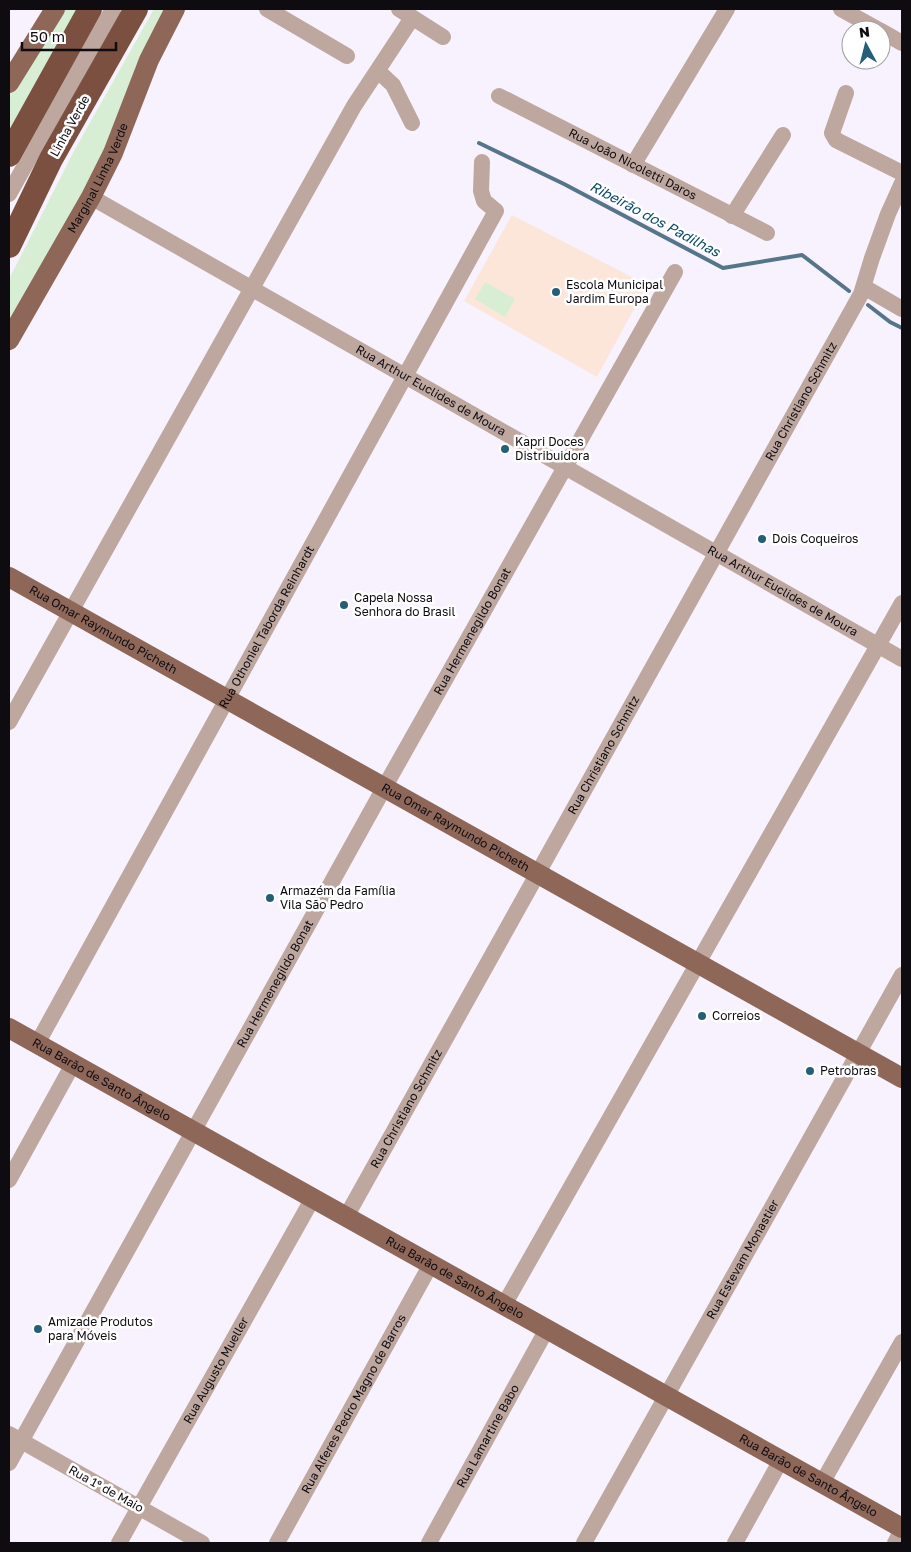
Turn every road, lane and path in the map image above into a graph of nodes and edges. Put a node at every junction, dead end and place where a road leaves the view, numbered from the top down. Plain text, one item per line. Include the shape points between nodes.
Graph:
1 (54, 9) edge
2 (90, 9) edge
3 (113, 9) edge
4 (136, 9) edge
5 (175, 9) edge
6 (267, 9) edge
7 (727, 9) edge
8 (841, 9) edge
9 (402, 11) edge
10 (860, 20) edge
11 (891, 37) edge
12 (443, 38) dead end
13 (902, 43) edge
14 (346, 56) dead end
15 (378, 71) junction
16 (9, 83) edge
17 (846, 93) dead end
18 (499, 96) dead end
19 (412, 123) dead end
20 (783, 135) dead end
21 (9, 155) edge
22 (482, 162) dead end
23 (632, 165) junction
24 (902, 172) edge
25 (902, 183) edge
26 (9, 194) edge
27 (91, 197) junction
28 (732, 216) junction
29 (767, 233) dead end
30 (9, 246) edge
31 (675, 272) dead end
32 (252, 289) junction
33 (863, 290) junction
34 (902, 309) edge
35 (9, 340) edge
36 (405, 376) junction
37 (565, 467) junction
38 (717, 553) junction
39 (9, 577) edge
40 (902, 603) edge
41 (70, 612) junction
42 (878, 645) junction
43 (902, 659) edge
44 (227, 700) junction
45 (9, 722) edge
46 (384, 788) junction
47 (538, 874) junction
48 (698, 964) junction
49 (902, 975) edge
50 (9, 1028) edge
51 (37, 1044) junction
52 (858, 1054) junction
53 (73, 1064) junction
54 (902, 1078) edge
55 (193, 1131) junction
56 (9, 1180) edge
57 (314, 1198) junction
58 (346, 1217) junction
59 (431, 1264) junction
60 (504, 1305) junction
61 (547, 1329) junction
62 (902, 1342) edge
63 (666, 1396) junction
64 (15, 1438) edge
65 (781, 1460) junction
66 (9, 1463) edge
67 (822, 1483) junction
68 (140, 1508) junction
69 (902, 1529) edge
70 (119, 1543) edge
71 (202, 1543) edge
72 (277, 1543) edge
73 (429, 1543) edge
74 (584, 1543) edge
75 (735, 1543) edge
76 (895, 1543) edge

1 - 16 main road
2 - 21 highway
3 - 26 street
4 - 30 highway, Linha Verde via 51,159
5 - 27 main road, Marginal Linha Verde via 150,60 114,153
6 - 14 street
7 - 23 street
8 - 10 street
9 - 12 street
9 - 15 street
11 - 13 street
15 - 19 street via 392,85
15 - 32 street via 354,106
17 - 24 street via 833,138
18 - 23 street, Rua João Nicoletti Daros
20 - 28 street
22 - 36 street, Rua Othoniel Taborda Reinhardt via 484,201 496,211
23 - 28 street, Rua João Nicoletti Daros
25 - 33 street, Rua Christiano Schmitz
27 - 32 street, Rua Arthur Euclides de Moura
27 - 35 main road, Marginal Linha Verde
28 - 29 street, Rua João Nicoletti Daros
31 - 37 street, Rua Hermenegildo Bonat
32 - 36 street, Rua Arthur Euclides de Moura
32 - 41 street
33 - 34 street
33 - 38 street, Rua Christiano Schmitz
36 - 37 street, Rua Arthur Euclides de Moura
36 - 44 street, Rua Othoniel Taborda Reinhardt
37 - 38 street, Rua Arthur Euclides de Moura
37 - 46 street, Rua Hermenegildo Bonat
38 - 42 street, Rua Arthur Euclides de Moura
38 - 47 street, Rua Christiano Schmitz
39 - 41 main road, Rua Omar Raymundo Picheth
40 - 42 street
41 - 44 main road, Rua Omar Raymundo Picheth
41 - 45 street
42 - 43 street, Rua Arthur Euclides de Moura
42 - 48 street
44 - 46 main road, Rua Omar Raymundo Picheth
44 - 51 street, Rua Othoniel Taborda Reinhardt
46 - 47 main road, Rua Omar Raymundo Picheth
46 - 55 street, Rua Hermenegildo Bonat
47 - 48 main road, Rua Omar Raymundo Picheth
47 - 58 street, Rua Christiano Schmitz
48 - 52 main road, Rua Omar Raymundo Picheth
48 - 60 street
49 - 52 street, Rua Estevam Monastier
50 - 51 main road, Rua Barão de Santo Ângelo
51 - 53 main road, Rua Barão de Santo Ângelo
52 - 54 main road, Rua Omar Raymundo Picheth
52 - 63 street, Rua Estevam Monastier
53 - 55 main road, Rua Barão de Santo Ângelo
53 - 56 street
55 - 57 main road, Rua Barão de Santo Ângelo
55 - 64 street, Rua Hermenegildo Bonat
57 - 58 main road, Rua Barão de Santo Ângelo
57 - 68 street, Rua Augusto Mueller
58 - 59 main road, Rua Barão de Santo Ângelo
59 - 60 main road, Rua Barão de Santo Ângelo
59 - 72 street, Rua Alferes Pedro Magno de Barros
60 - 61 main road, Rua Barão de Santo Ângelo
61 - 63 main road, Rua Barão de Santo Ângelo
61 - 73 street, Rua Lamartine Babo
62 - 67 street
63 - 65 main road, Rua Barão de Santo Ângelo
63 - 74 street, Rua Estevam Monastier
64 - 66 street, Rua Hermenegildo Bonat
64 - 68 street, Rua 1º de Maio
65 - 67 main road, Rua Barão de Santo Ângelo
65 - 75 street
67 - 69 main road, Rua Barão de Santo Ângelo
68 - 70 street, Rua Augusto Mueller
68 - 71 street, Rua 1º de Maio
69 - 76 street

